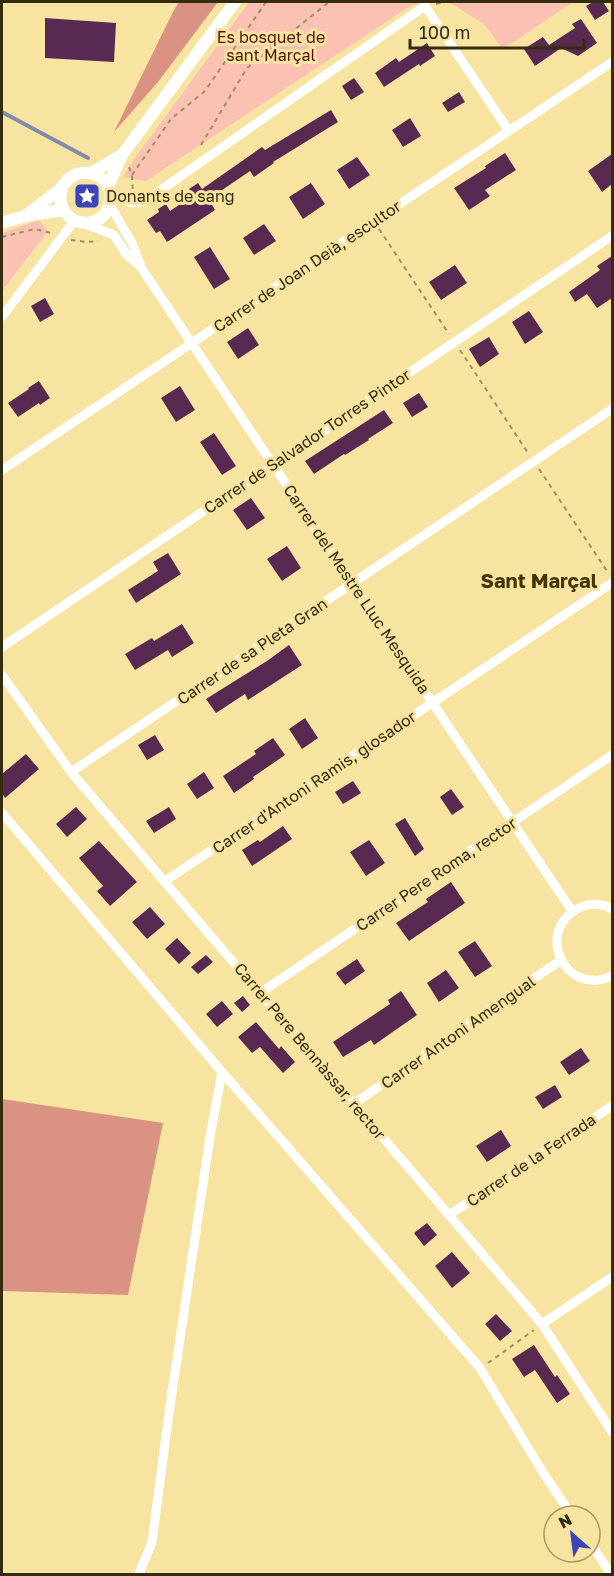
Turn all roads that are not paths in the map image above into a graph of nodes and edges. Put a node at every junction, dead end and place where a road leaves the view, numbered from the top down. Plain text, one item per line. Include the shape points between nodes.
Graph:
1 (235, 2) edge
2 (612, 62) edge
3 (509, 131) junction
4 (122, 154) junction
5 (91, 173) junction
6 (62, 188) junction
7 (109, 195) junction
8 (63, 210) junction
9 (25, 216) junction
10 (79, 222) junction
11 (2, 223) edge
12 (612, 236) edge
13 (140, 266) junction
14 (2, 316) edge
15 (193, 343) junction
16 (612, 409) edge
17 (273, 464) junction
18 (2, 470) edge
19 (611, 580) edge
20 (353, 583) junction
21 (2, 647) edge
22 (2, 675) edge
23 (433, 703) junction
24 (612, 756) edge
25 (71, 772) junction
26 (2, 813) edge
27 (512, 822) junction
28 (165, 881) junction
29 (612, 909) edge
30 (572, 911) junction
31 (561, 960) junction
32 (612, 976) edge
33 (260, 993) junction
34 (222, 1072) junction
35 (355, 1103) junction
36 (612, 1106) edge
37 (449, 1215) junction
38 (612, 1277) edge
39 (542, 1324) junction
40 (612, 1432) edge
41 (564, 1504) edge
42 (602, 1561) edge
43 (139, 1575) edge
44 (611, 1575) edge

1 - 4 street
2 - 3 street, Carrer de Joan Deià, escultor
3 - 7 street via 425,6 145,201 132,203
3 - 15 street, Carrer de Joan Deià, escultor
4 - 5 street
4 - 7 street
5 - 6 street via 70,177
5 - 7 street via 98,176
6 - 8 street
6 - 9 street
7 - 10 street via 106,213 100,219
7 - 13 street, Carrer del Mestre Lluc Mesquida
8 - 9 street
8 - 10 street
9 - 11 street
10 - 13 street, Carrer del Mestre Lluc Mesquida via 114,235 126,254
10 - 14 street
12 - 17 street, Carrer de Salvador Torres Pintor
13 - 15 street, Carrer del Mestre Lluc Mesquida
15 - 17 street, Carrer del Mestre Lluc Mesquida
15 - 18 street, Carrer de Joan Deià, escultor
16 - 20 street, Carrer de sa Pleta Gran
17 - 20 street, Carrer del Mestre Lluc Mesquida
17 - 21 street, Carrer de Salvador Torres Pintor
19 - 23 street, Carrer d'Antoni Ramis, glosador
20 - 23 street, Carrer del Mestre Lluc Mesquida
20 - 25 street, Carrer de sa Pleta Gran
22 - 25 street, Carrer Pere Bennàssar, rector
23 - 27 street, Carrer del Mestre Lluc Mesquida
23 - 28 street, Carrer d'Antoni Ramis, glosador
24 - 27 street, Carrer Pere Roma, rector
25 - 28 street, Carrer Pere Bennàssar, rector
26 - 34 street
27 - 30 street, Carrer del Mestre Lluc Mesquida
27 - 33 street, Carrer Pere Roma, rector
28 - 33 street, Carrer Pere Bennàssar, rector
29 - 30 street via 596,904
30 - 31 street via 559,928 557,950
31 - 32 street via 579,978 592,981
31 - 35 street, Carrer Antoni Amengual
33 - 35 street, Carrer Pere Bennàssar, rector
34 - 41 street via 480,1368
34 - 43 street via 152,1542
35 - 37 street, Carrer Pere Bennàssar, rector
36 - 37 street, Carrer de la Ferrada
37 - 39 street, Carrer Pere Bennàssar, rector
38 - 39 street
39 - 40 street, Carrer Pere Bennàssar, rector
42 - 44 street

